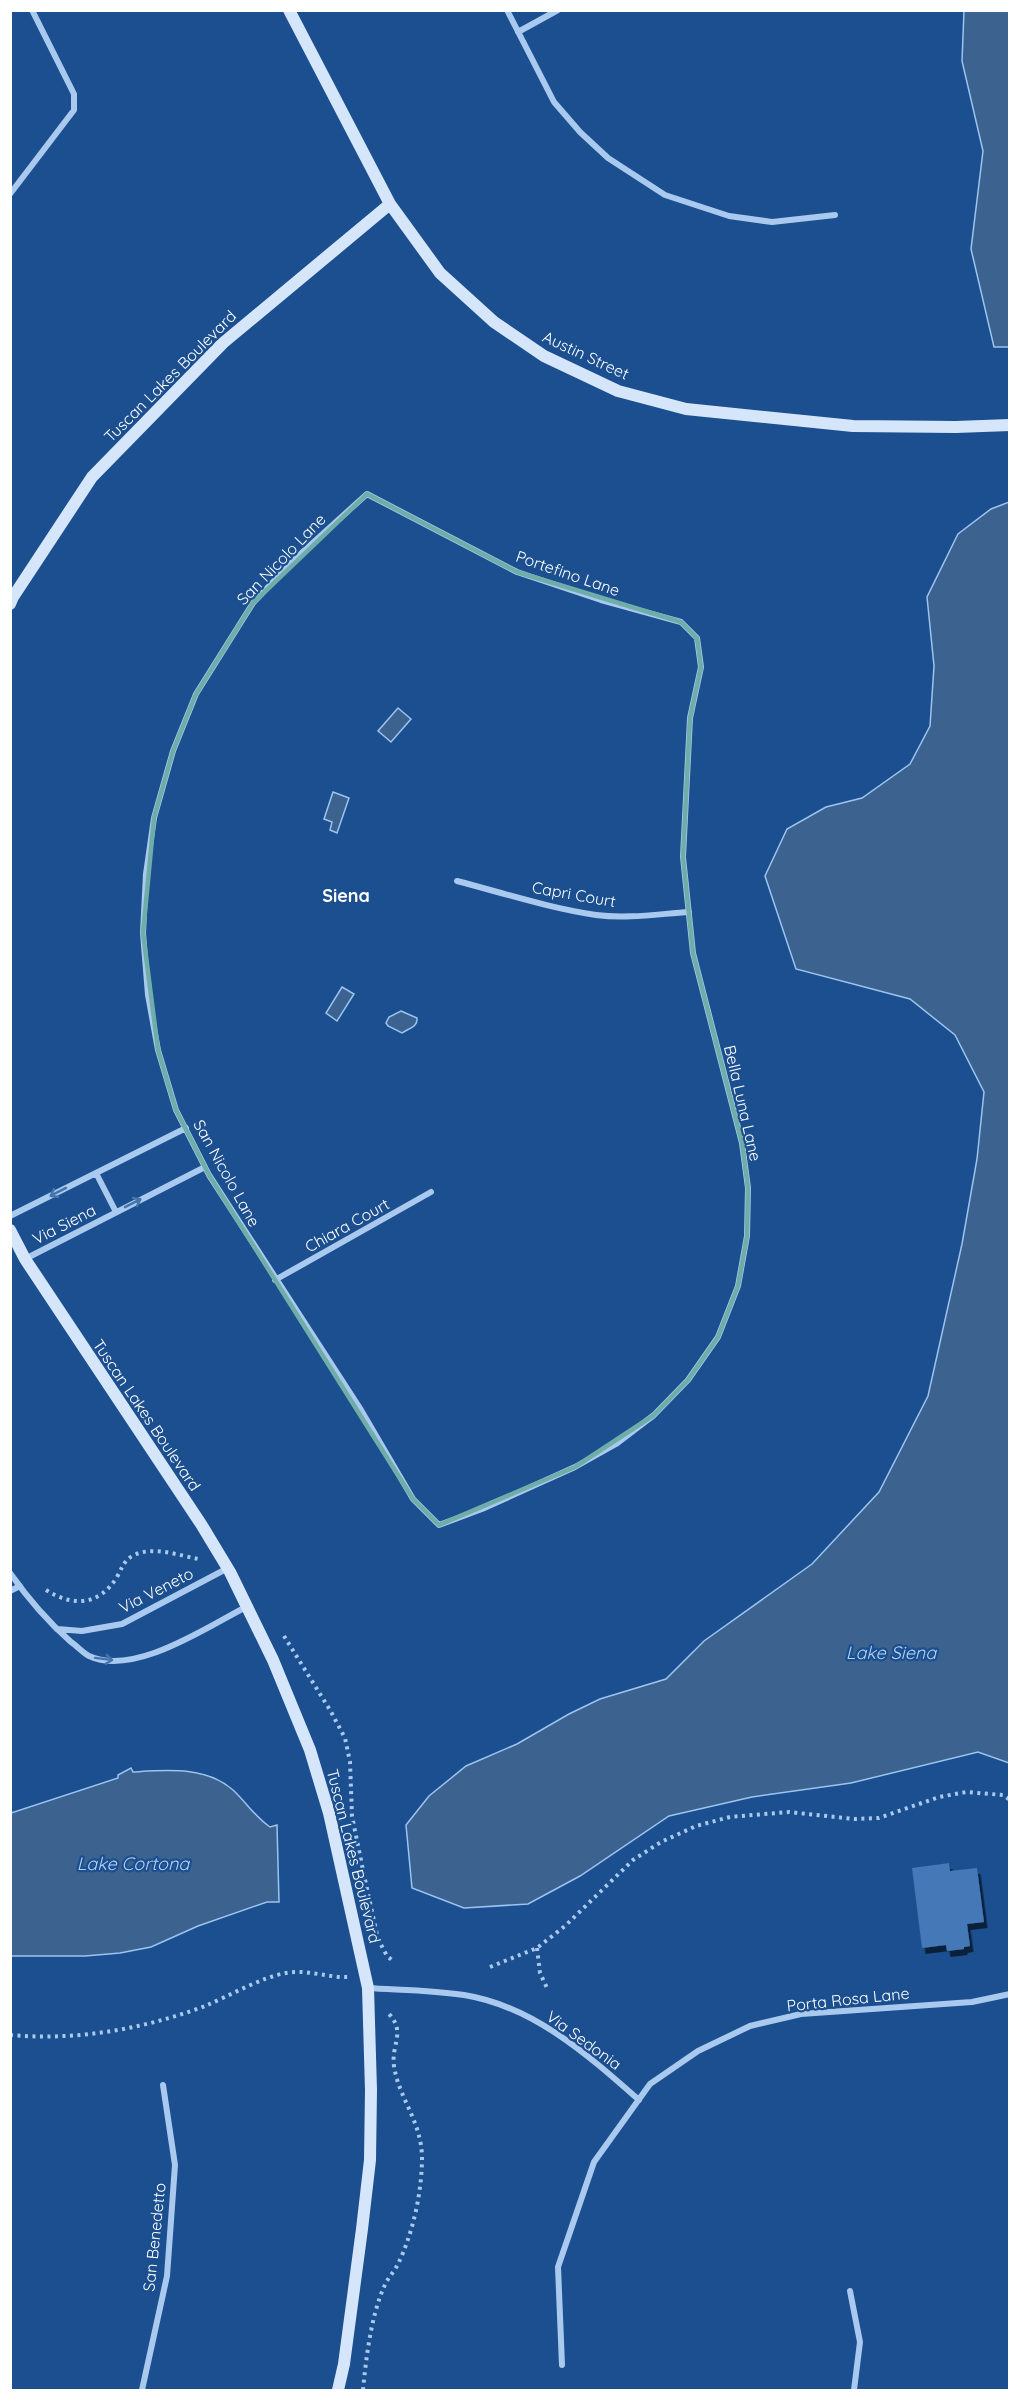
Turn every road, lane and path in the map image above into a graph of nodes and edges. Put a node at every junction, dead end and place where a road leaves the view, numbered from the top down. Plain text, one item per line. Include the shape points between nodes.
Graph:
1 (32, 10) edge
2 (289, 10) edge
3 (507, 10) edge
4 (558, 10) edge
5 (518, 32) junction
6 (10, 194) edge
7 (390, 204) junction
8 (835, 215) dead end
9 (1010, 425) edge
10 (367, 494) joint
11 (10, 604) edge
12 (697, 638) joint
13 (457, 881) dead end
14 (689, 912) junction
15 (186, 1128) junction
16 (205, 1167) junction
17 (96, 1173) junction
18 (431, 1192) dead end
19 (116, 1212) junction
20 (10, 1216) edge
21 (10, 1230) edge
22 (25, 1259) junction
23 (276, 1280) junction
24 (439, 1525) joint
25 (198, 1559) dead end
26 (228, 1568) junction
27 (10, 1573) edge
28 (20, 1586) junction
29 (46, 1590) dead end
30 (10, 1591) edge
31 (247, 1606) junction
32 (56, 1629) junction
33 (284, 1636) dead end
34 (1010, 1800) edge
35 (537, 1948) junction
36 (393, 1961) dead end
37 (490, 1967) dead end
38 (350, 1977) dead end
39 (368, 1988) junction
40 (547, 1988) dead end
41 (1010, 1994) edge
42 (389, 2014) dead end
43 (10, 2035) edge
44 (163, 2085) dead end
45 (639, 2100) junction
46 (850, 2291) dead end
47 (562, 2365) dead end
48 (142, 2391) edge
49 (338, 2391) edge
50 (363, 2391) edge
51 (854, 2391) edge

1 - 6 street via 74,94 74,110
2 - 7 street, Austin Street
3 - 5 street
4 - 5 street
5 - 8 street via 555,102 579,132 608,158 664,195 729,216 772,222
7 - 9 street, Austin Street via 440,273 494,322 544,356 618,391 686,409 853,426
7 - 11 street, Tuscan Lakes Boulevard via 223,343 92,477
10 - 12 street, Portefino Lane via 517,572 681,622
10 - 15 street, San Nicolo Lane via 253,603 196,694 173,751 154,818 143,933 158,1050 176,1110
12 - 14 street, Bella Luna Lane via 701,667 690,718 683,857
13 - 14 street, Capri Court via 596,915 628,917
14 - 24 street, Bella Luna Lane via 693,953 742,1143 748,1188 747,1236 738,1286 718,1337 688,1380 654,1415 616,1444 575,1467
15 - 16 street, San Nicolo Lane
15 - 17 street, Via Siena
19 -> 16 street, Via Siena
16 - 23 street, San Nicolo Lane
17 - 19 street, Via Siena
17 -> 20 street, Via Siena
18 - 23 street, Chiara Court
19 - 22 street, Via Siena
21 - 22 street, Tuscan Lakes Boulevard
22 - 26 street, Tuscan Lakes Boulevard
23 - 24 street, San Nicolo Lane via 414,1499
25 - 29 path via 163,1551 135,1555 124,1562 108,1588 95,1598 78,1603
26 - 31 street, Tuscan Lakes Boulevard
26 - 32 street, Via Veneto via 122,1624 82,1632
27 - 28 street
28 - 30 street
28 - 32 street
32 -> 31 street via 88,1656 129,1660 162,1651
31 - 39 street, Tuscan Lakes Boulevard via 310,1750 329,1813
33 - 36 path via 345,1738 352,1816 364,1875 378,1939
34 - 35 path via 1003,1795 966,1792 879,1818 789,1812 730,1817 696,1826 633,1860
35 - 37 path
35 - 40 path via 540,1973
38 - 43 path via 304,1971 283,1973 192,2011 127,2028 68,2037
39 - 45 street, Via Sedonia via 465,1995 505,2006 552,2030
39 - 49 street, Tuscan Lakes Boulevard via 370,2160
41 - 45 street, Porta Rosa Lane via 972,2002 801,2014 750,2026 698,2050 650,2084
42 - 50 path via 397,2023 398,2032 394,2065 420,2133 420,2188 407,2241 373,2324
44 - 48 street, San Benedetto via 175,2164 167,2276
45 - 47 street, Porta Rosa Lane via 594,2162 558,2267
46 - 51 street via 860,2342

